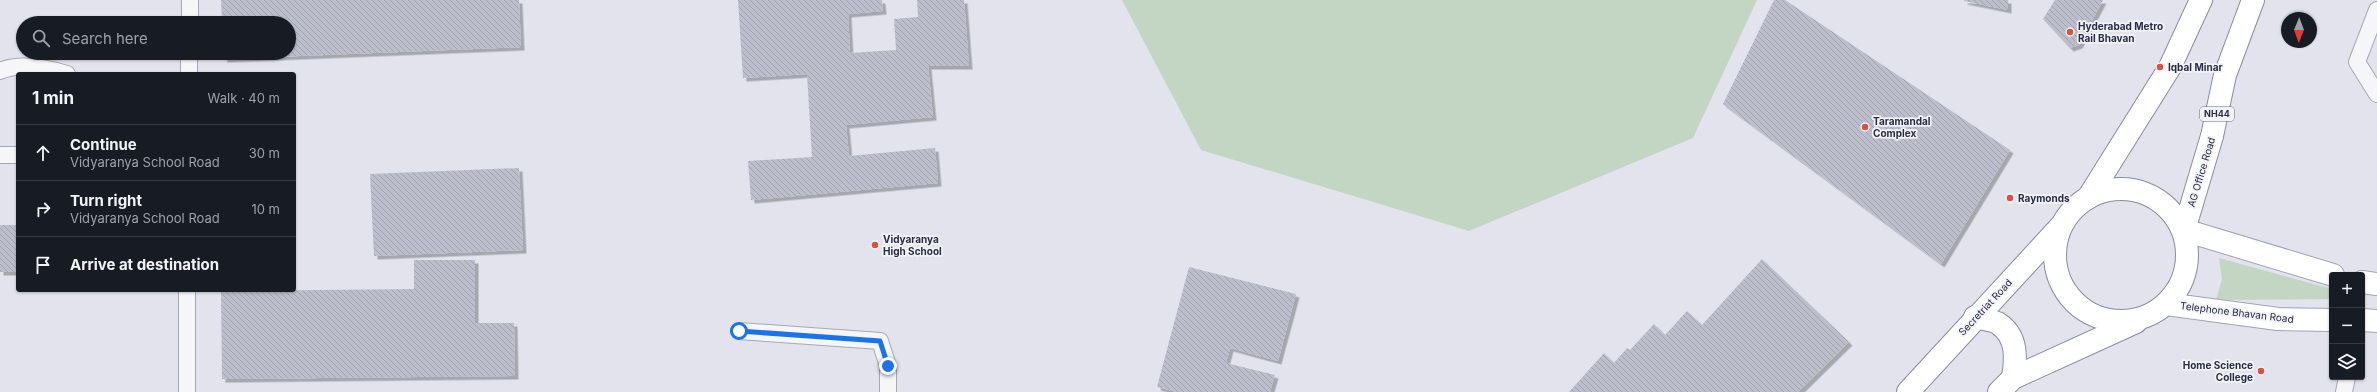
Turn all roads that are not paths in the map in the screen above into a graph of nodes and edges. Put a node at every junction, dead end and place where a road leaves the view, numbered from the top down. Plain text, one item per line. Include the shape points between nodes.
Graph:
1 (190, 0) edge
2 (2201, 0) edge
3 (2253, 0) edge
4 (2377, 10) edge
5 (190, 16) edge
6 (189, 60) edge
7 (0, 71) edge
8 (60, 72) edge
9 (189, 72) edge
10 (2377, 94) edge
11 (0, 155) edge
12 (16, 155) edge
13 (2088, 198) junction
14 (2063, 224) junction
15 (2184, 230) junction
16 (2329, 274) edge
17 (2365, 282) edge
18 (2377, 284) edge
19 (187, 292) edge
20 (2162, 307) junction
21 (1975, 317) junction
22 (2329, 320) edge
23 (2365, 320) edge
24 (2377, 320) edge
25 (739, 331) dead end
26 (2346, 380) edge
27 (2006, 385) edge
28 (187, 392) edge
29 (888, 392) edge
30 (1908, 392) edge
31 (2344, 392) edge

1 - 5 lane
2 - 13 main road, NH44 via 2170,67
3 - 15 main road, AG Office Road / NH44 via 2225,75 2212,136
4 - 10 lane via 2357,62
6 - 9 lane
7 - 8 lane via 10,66
11 - 12 lane
13 - 14 main road, NH44 via 2070,213
13 - 15 main road, NH44 via 2110,190 2130,190 2152,197 2171,211
14 - 20 main road, NH44 via 2056,245 2056,268 2066,292 2082,309 2103,318 2136,318
14 - 21 main road, Secretriat Road / NH44
15 - 16 main road
15 - 20 main road, NH44 via 2188,255 2185,274
17 - 18 main road
19 - 28 lane
20 - 22 main road, Telephone Bhavan Road via 2278,319
20 - 27 main road
21 - 27 main road via 1999,323 2010,336 2017,355
21 - 30 main road, Secretriat Road / NH44
23 - 24 main road
25 - 29 lane via 880,341 888,366
26 - 31 lane

